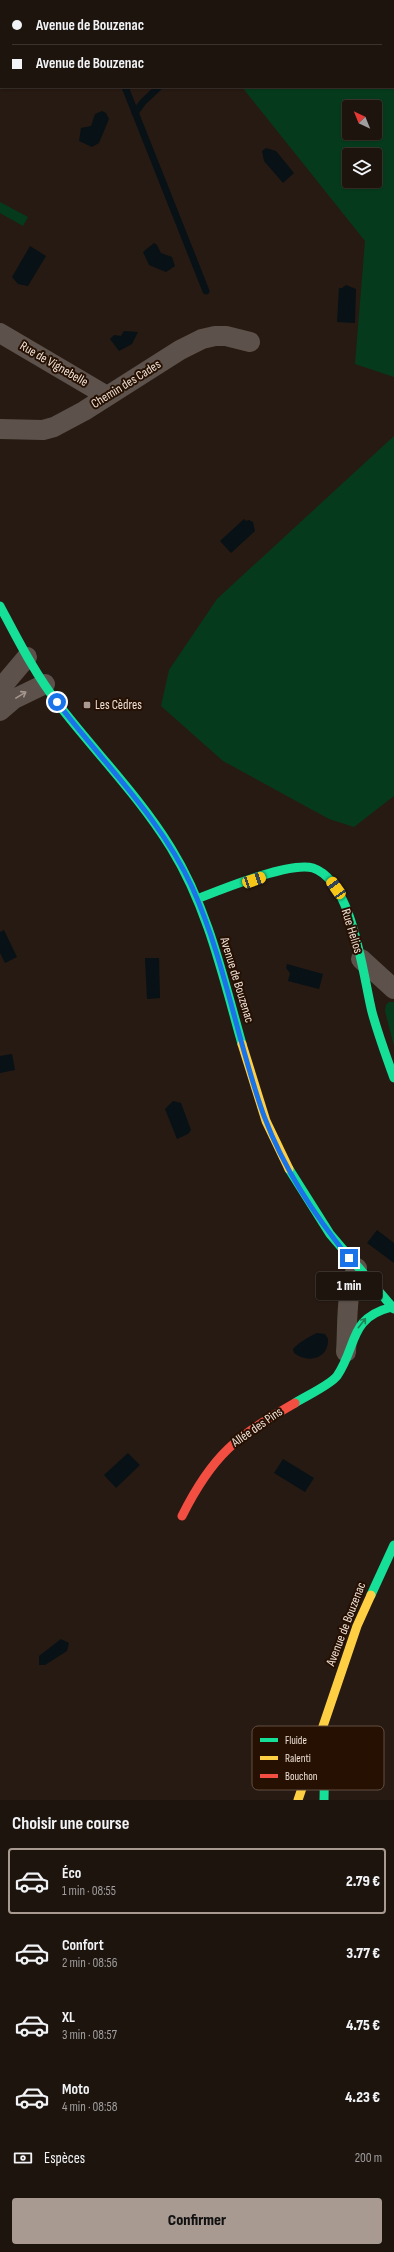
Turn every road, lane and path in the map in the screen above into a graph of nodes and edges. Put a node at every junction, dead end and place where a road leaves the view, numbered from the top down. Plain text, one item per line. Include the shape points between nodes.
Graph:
1 (0, 333) edge
2 (250, 342) dead end
3 (107, 396) junction
4 (0, 429) edge
5 (0, 606) edge
6 (28, 657) junction
7 (45, 684) junction
8 (0, 689) edge
9 (0, 711) edge
10 (197, 899) junction
11 (361, 959) junction
12 (394, 989) edge
13 (394, 1078) edge
14 (357, 1268) junction
15 (393, 1308) edge
16 (346, 1354) junction
17 (182, 1516) dead end
18 (394, 1545) edge
19 (328, 1715) junction
20 (324, 1726) edge
21 (327, 1726) edge
22 (302, 1790) edge
23 (324, 1790) edge
24 (298, 1800) edge
25 (324, 1800) edge

1 - 3 street, Rue de Vignebelle
2 - 3 street, Chemin des Cades via 226,336 202,339
3 - 4 street, Chemin des Cades via 54,427 43,430
5 - 6 street, Avenue de Bouzenac
6 - 7 street, Avenue de Bouzenac
6 - 8 street
9 -> 7 street via 14,700
7 - 10 street, Avenue de Bouzenac via 65,714 104,759 166,839
10 - 11 street, Rue Helios via 277,871 312,868 330,879 342,898
10 - 14 street, Avenue de Bouzenac via 216,953 255,1089 277,1147 305,1201
11 - 12 street, Rue Helios
11 - 13 street, Rue Helios via 372,1012
14 - 15 street, Avenue de Bouzenac
14 - 16 street, Allée des Pins via 351,1280 348,1301
16 -> 15 street, Allée des Pins via 360,1324 376,1310
16 - 17 street, Allée des Pins via 342,1368 336,1376 265,1419 223,1452 212,1463
18 - 19 street, Avenue de Bouzenac via 357,1626
19 - 20 street, Avenue de Bouzenac
19 - 21 street, Avenue de Bouzenac
22 - 24 street, Avenue de Bouzenac
23 - 25 street, Avenue de Bouzenac

